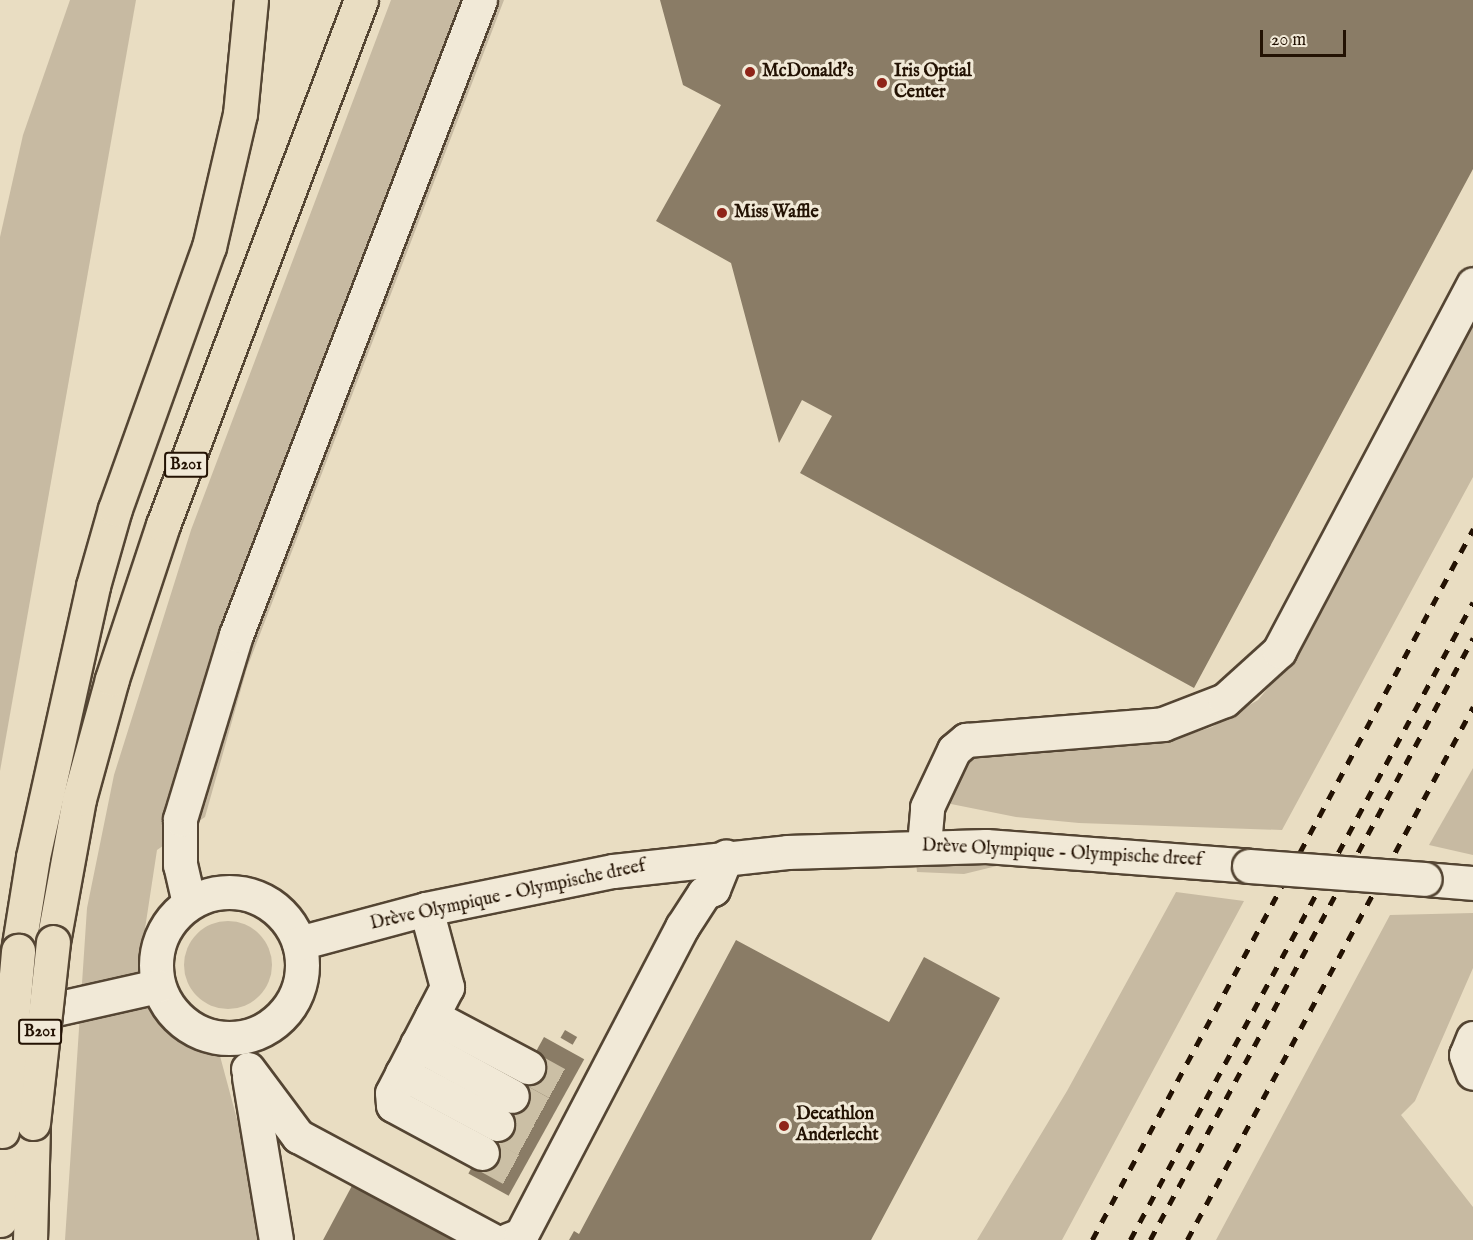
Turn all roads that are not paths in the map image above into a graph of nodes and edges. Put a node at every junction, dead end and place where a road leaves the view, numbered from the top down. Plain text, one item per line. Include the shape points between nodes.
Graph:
1 (251, 0) edge
2 (361, 0) edge
3 (480, 0) edge
4 (1473, 284) edge
5 (924, 845) junction
6 (726, 858) junction
7 (1473, 883) edge
8 (189, 903) junction
9 (426, 909) junction
10 (299, 942) junction
11 (158, 986) junction
12 (432, 1016) junction
13 (0, 1021) edge
14 (239, 1038) junction
15 (1473, 1038) edge
16 (417, 1044) junction
17 (528, 1067) tunnel mouth
18 (248, 1069) junction
19 (402, 1073) junction
20 (1473, 1073) edge
21 (512, 1096) tunnel mouth
22 (497, 1124) tunnel mouth
23 (17, 1127) junction
24 (482, 1153) tunnel mouth
25 (0, 1220) edge
26 (30, 1240) edge
27 (276, 1240) edge
28 (492, 1240) edge
29 (508, 1240) edge

1 - 23 highway, B201, bridge via 240,114 209,247 115,509 93,586 33,857 18,951
2 - 23 highway, B201, bridge via 163,525 112,679 80,800
3 - 8 street via 236,635 180,819 180,865
4 - 5 street via 1279,651 1225,700 1163,724 966,740 954,750 927,807
5 - 6 street, Drève Olympique - Olympische dreef
5 - 7 street, Drève Olympique - Olympische dreef, bridge
6 - 9 street, Drève Olympique - Olympische dreef via 613,872
6 - 29 street via 713,889 704,893 579,1096 534,1181 521,1235
8 - 10 street via 231,891 252,895 281,914
8 - 11 street via 162,935 156,960
9 - 10 street, Drève Olympique - Olympische dreef
9 - 12 street via 447,987
10 - 14 street via 302,968 297,992 283,1014 263,1030
11 - 13 street
11 - 14 street via 170,1009 189,1027 214,1036
12 - 16 street
12 - 17 street
14 - 18 street
15 - 20 street via 1466,1055
16 - 19 street
16 - 21 street
18 - 27 street
18 - 28 street via 298,1136
19 - 22 street
19 - 24 street via 392,1093 393,1105
23 - 25 highway, B201
23 - 26 highway, B201

